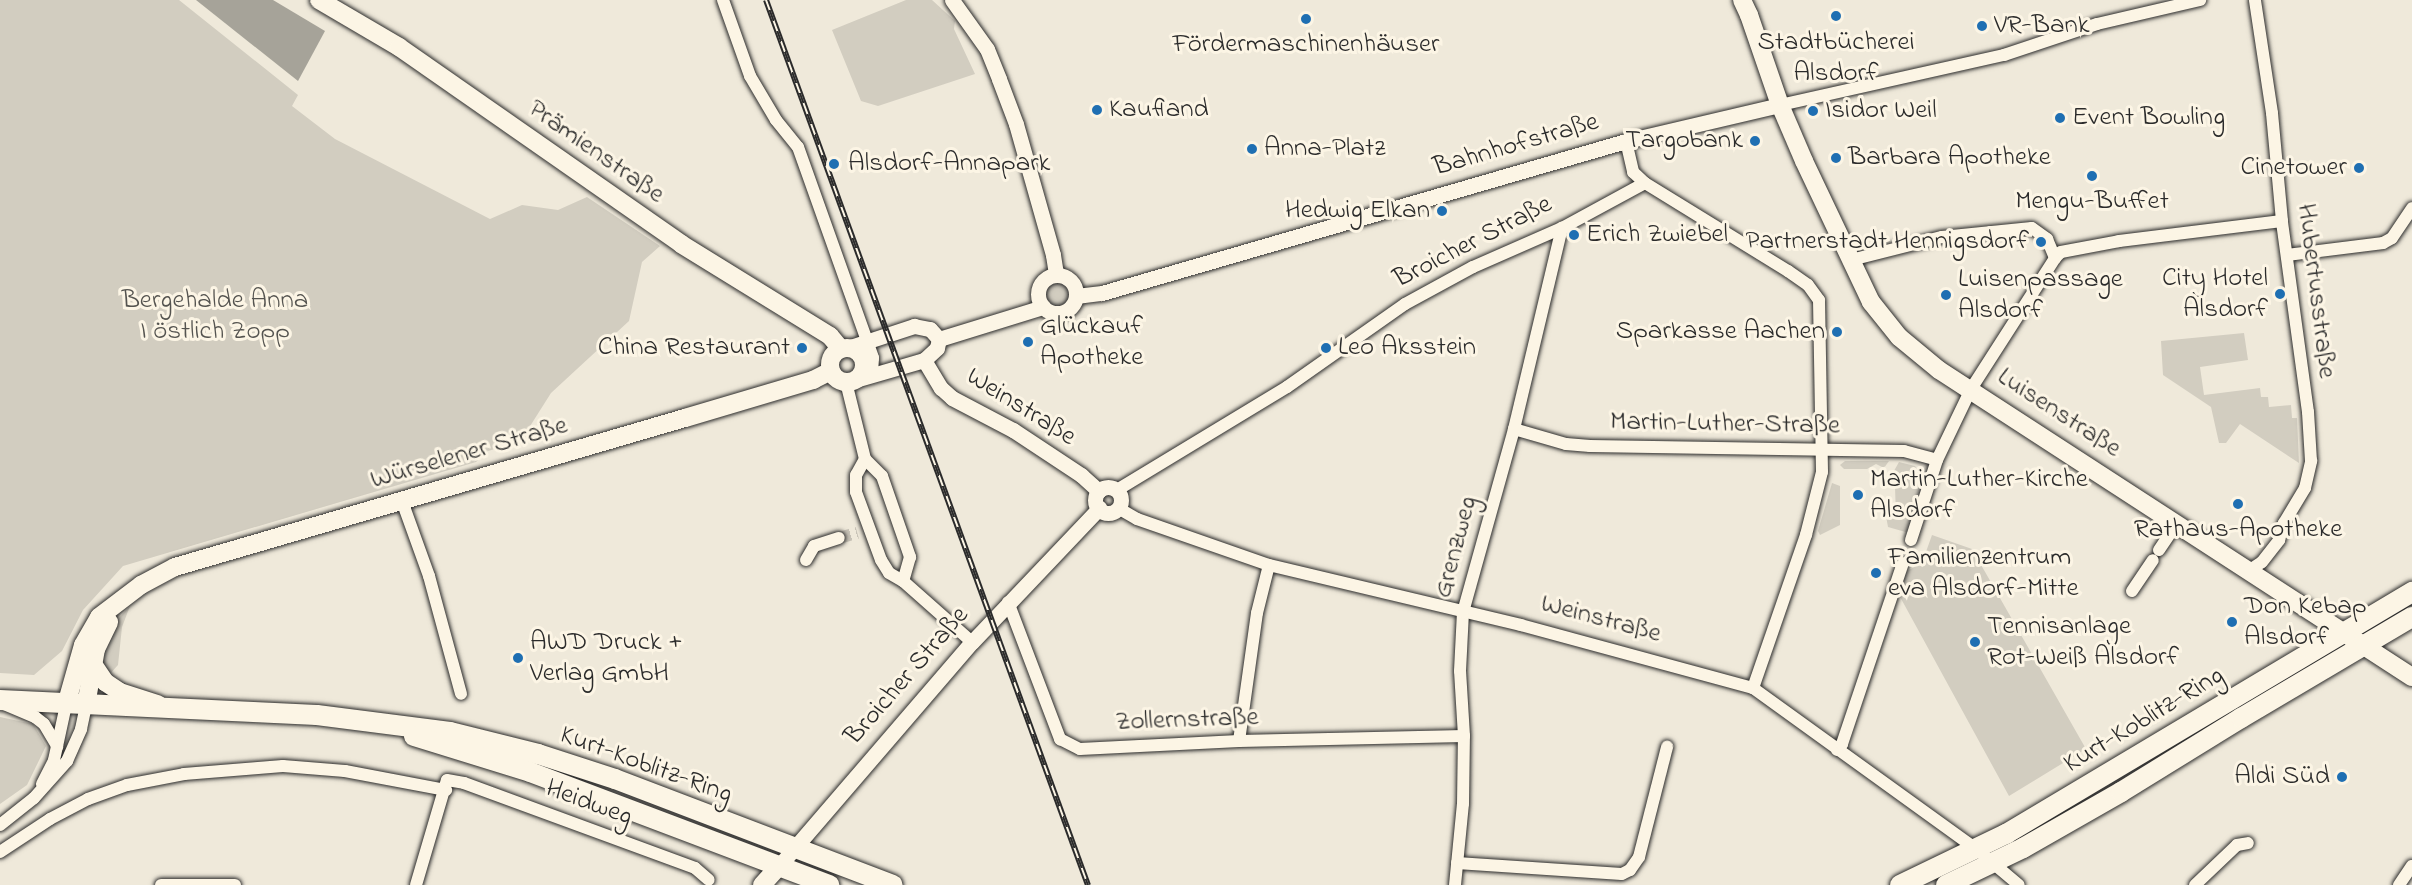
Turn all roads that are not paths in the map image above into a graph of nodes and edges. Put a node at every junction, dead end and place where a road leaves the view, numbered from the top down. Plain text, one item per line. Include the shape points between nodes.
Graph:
1 (319, 0) edge
2 (723, 0) edge
3 (952, 0) edge
4 (2200, 0) edge
5 (2255, 0) edge
6 (1744, 1) edge
7 (1780, 105) junction
8 (1626, 141) junction
9 (1645, 183) junction
10 (2412, 208) edge
11 (2282, 221) junction
12 (1562, 228) junction
13 (2287, 255) junction
14 (2055, 258) junction
15 (1851, 260) junction
16 (1056, 275) junction
17 (1076, 296) junction
18 (1043, 307) junction
19 (939, 339) junction
20 (868, 340) junction
21 (844, 348) junction
22 (924, 360) junction
23 (831, 371) junction
24 (856, 380) junction
25 (1971, 389) junction
26 (1514, 429) junction
27 (1823, 450) junction
28 (865, 459) junction
29 (1937, 460) junction
30 (1117, 490) junction
31 (1099, 491) junction
32 (402, 501) junction
33 (1099, 508) junction
34 (1118, 508) junction
35 (2177, 523) junction
36 (839, 538) tunnel mouth
37 (1911, 540) dead end
38 (806, 560) dead end
39 (1903, 563) dead end
40 (1269, 566) junction
41 (2250, 570) junction
42 (903, 580) junction
43 (2132, 591) dead end
44 (2412, 592) edge
45 (127, 596) junction
46 (1008, 602) junction
47 (1463, 612) junction
48 (2412, 617) edge
49 (2344, 632) junction
50 (972, 642) junction
51 (2364, 645) junction
52 (93, 664) junction
53 (2412, 677) edge
54 (1753, 688) junction
55 (461, 694) dead end
56 (0, 702) edge
57 (66, 705) junction
58 (86, 705) junction
59 (168, 707) junction
60 (375, 724) junction
61 (1464, 736) junction
62 (1239, 741) junction
63 (57, 746) junction
64 (1667, 747) dead end
65 (1837, 750) junction
66 (446, 785) junction
67 (34, 798) junction
68 (0, 825) edge
69 (2248, 843) dead end
70 (794, 848) junction
71 (1975, 848) junction
72 (0, 852) edge
73 (1993, 862) junction
74 (1457, 863) junction
75 (779, 866) junction
76 (2412, 866) edge
77 (710, 880) dead end
78 (161, 885) edge
79 (230, 885) edge
80 (235, 885) edge
81 (416, 885) edge
82 (762, 885) edge
83 (830, 885) edge
84 (892, 885) edge
85 (1455, 885) edge
86 (1900, 885) edge
87 (1946, 885) edge
88 (2019, 885) edge
89 (2195, 885) edge
90 (2399, 885) edge

1 - 21 main road, Prämienstraße via 399,47 681,244
2 - 20 street via 750,76 776,120 798,147
3 - 16 street via 987,49 999,79 1016,124
4 - 7 street via 2097,24 2004,55
5 - 11 street, Hubertusstraße via 2272,113
6 - 7 main road, Luisenstraße
7 - 8 street, Bahnhofstraße
7 - 15 main road, Luisenstraße
8 - 9 street via 1633,172
8 - 17 street, Bahnhofstraße via 1102,293
9 - 12 street, Broicher Straße
9 - 27 street via 1815,291 1819,300
10 - 13 street via 2392,238 2383,243
11 - 13 street, Hubertusstraße
11 - 14 street via 2119,241 2067,250
12 - 26 street, Grenzweg
12 - 30 street, Broicher Straße via 1473,267 1406,304 1287,387
13 - 41 street, Hubertusstraße via 2311,461 2305,488 2274,548
14 - 15 street via 2047,239 2032,228 1942,237
14 - 25 street
15 - 25 main road, Luisenstraße via 1871,302 1899,337 1920,357
16 - 17 street via 1068,279
16 - 18 street via 1039,287
17 - 18 street via 1072,306 1063,312 1052,313
18 - 19 street
19 - 20 street via 935,332 922,326
19 - 22 street via 937,348
20 - 21 street
20 - 24 street via 874,364
21 - 23 main road via 831,359
21 - 24 main road via 862,357 864,366
22 - 24 street
22 - 31 street, Weinstraße via 952,398 1013,430
23 - 24 main road via 837,379
23 - 32 main road, Würselener Straße via 813,380
24 - 28 street via 855,415
25 - 29 street
25 - 35 main road, Luisenstraße
26 - 27 street, Martin-Luther-Straße via 1566,444 1590,446
26 - 47 street, Grenzweg
27 - 29 street, Martin-Luther-Straße via 1904,451
27 - 54 street via 1822,472 1806,535
28 - 42 street via 882,476 910,557
28 - 42 street via 856,475 863,531 889,573
29 - 37 street
30 - 31 street via 1110,487
30 - 34 street via 1121,496
31 - 33 street
32 - 45 main road, Würselener Straße via 175,567
32 - 55 street via 429,576
33 - 34 street via 1108,512
33 - 46 street, Broicher Straße
34 - 40 street, Weinstraße via 1137,519
35 - 41 main road, Luisenstraße
35 - 43 street
36 - 38 street via 814,546
39 - 65 street
40 - 47 street, Weinstraße
40 - 62 street via 1257,613
41 - 49 main road, Luisenstraße
42 - 50 street
44 - 49 main road, Kurt-Koblitz-Ring
45 - 52 main road, Würselener Straße via 101,634
45 - 57 main road, Würselener Straße via 104,613 91,630 77,661
46 - 50 street, Broicher Straße
46 - 62 street, Zollernstraße via 1060,739 1080,749
47 - 54 street, Weinstraße
47 - 61 street, Grenzweg via 1460,671
48 - 51 main road, Kurt-Koblitz-Ring
49 - 51 main road, Luisenstraße
49 - 71 main road, Kurt-Koblitz-Ring
50 - 70 street, Broicher Straße
51 - 53 main road, Luisenstraße
51 - 73 main road, Kurt-Koblitz-Ring via 2121,792
52 - 58 main road, Würselener Straße
52 - 59 main road via 105,682 120,692
54 - 65 street, Weinstraße
56 - 57 main road
56 - 63 street via 44,724
57 - 58 main road
57 - 63 street
58 - 59 main road, Kurt-Koblitz-Ring
58 - 67 street via 67,761
59 - 60 main road, Kurt-Koblitz-Ring via 317,715
60 - 70 main road, Kurt-Koblitz-Ring via 450,732 537,754 615,779
60 - 75 main road, Kurt-Koblitz-Ring via 530,772
61 - 62 street, Zollernstraße
61 - 74 street, Grenzweg
63 - 67 street
64 - 74 street via 1639,857 1630,870 1622,874
65 - 71 street, Weinstraße
66 - 72 street, Heidweg via 284,766 184,774 127,784 88,799
66 - 77 street, Heidweg via 464,783 695,868
66 - 81 street
67 - 68 street
69 - 89 street via 2237,845
70 - 75 street, Broicher Straße
70 - 84 main road, Kurt-Koblitz-Ring
71 - 73 street, Weinstraße
71 - 86 main road, Kurt-Koblitz-Ring
73 - 87 main road, Kurt-Koblitz-Ring
73 - 88 street, Weinstraße
74 - 85 street, Grenzweg
75 - 82 main road, Broicher Straße
75 - 83 main road, Kurt-Koblitz-Ring
76 - 90 street
78 - 79 street
79 - 80 street

